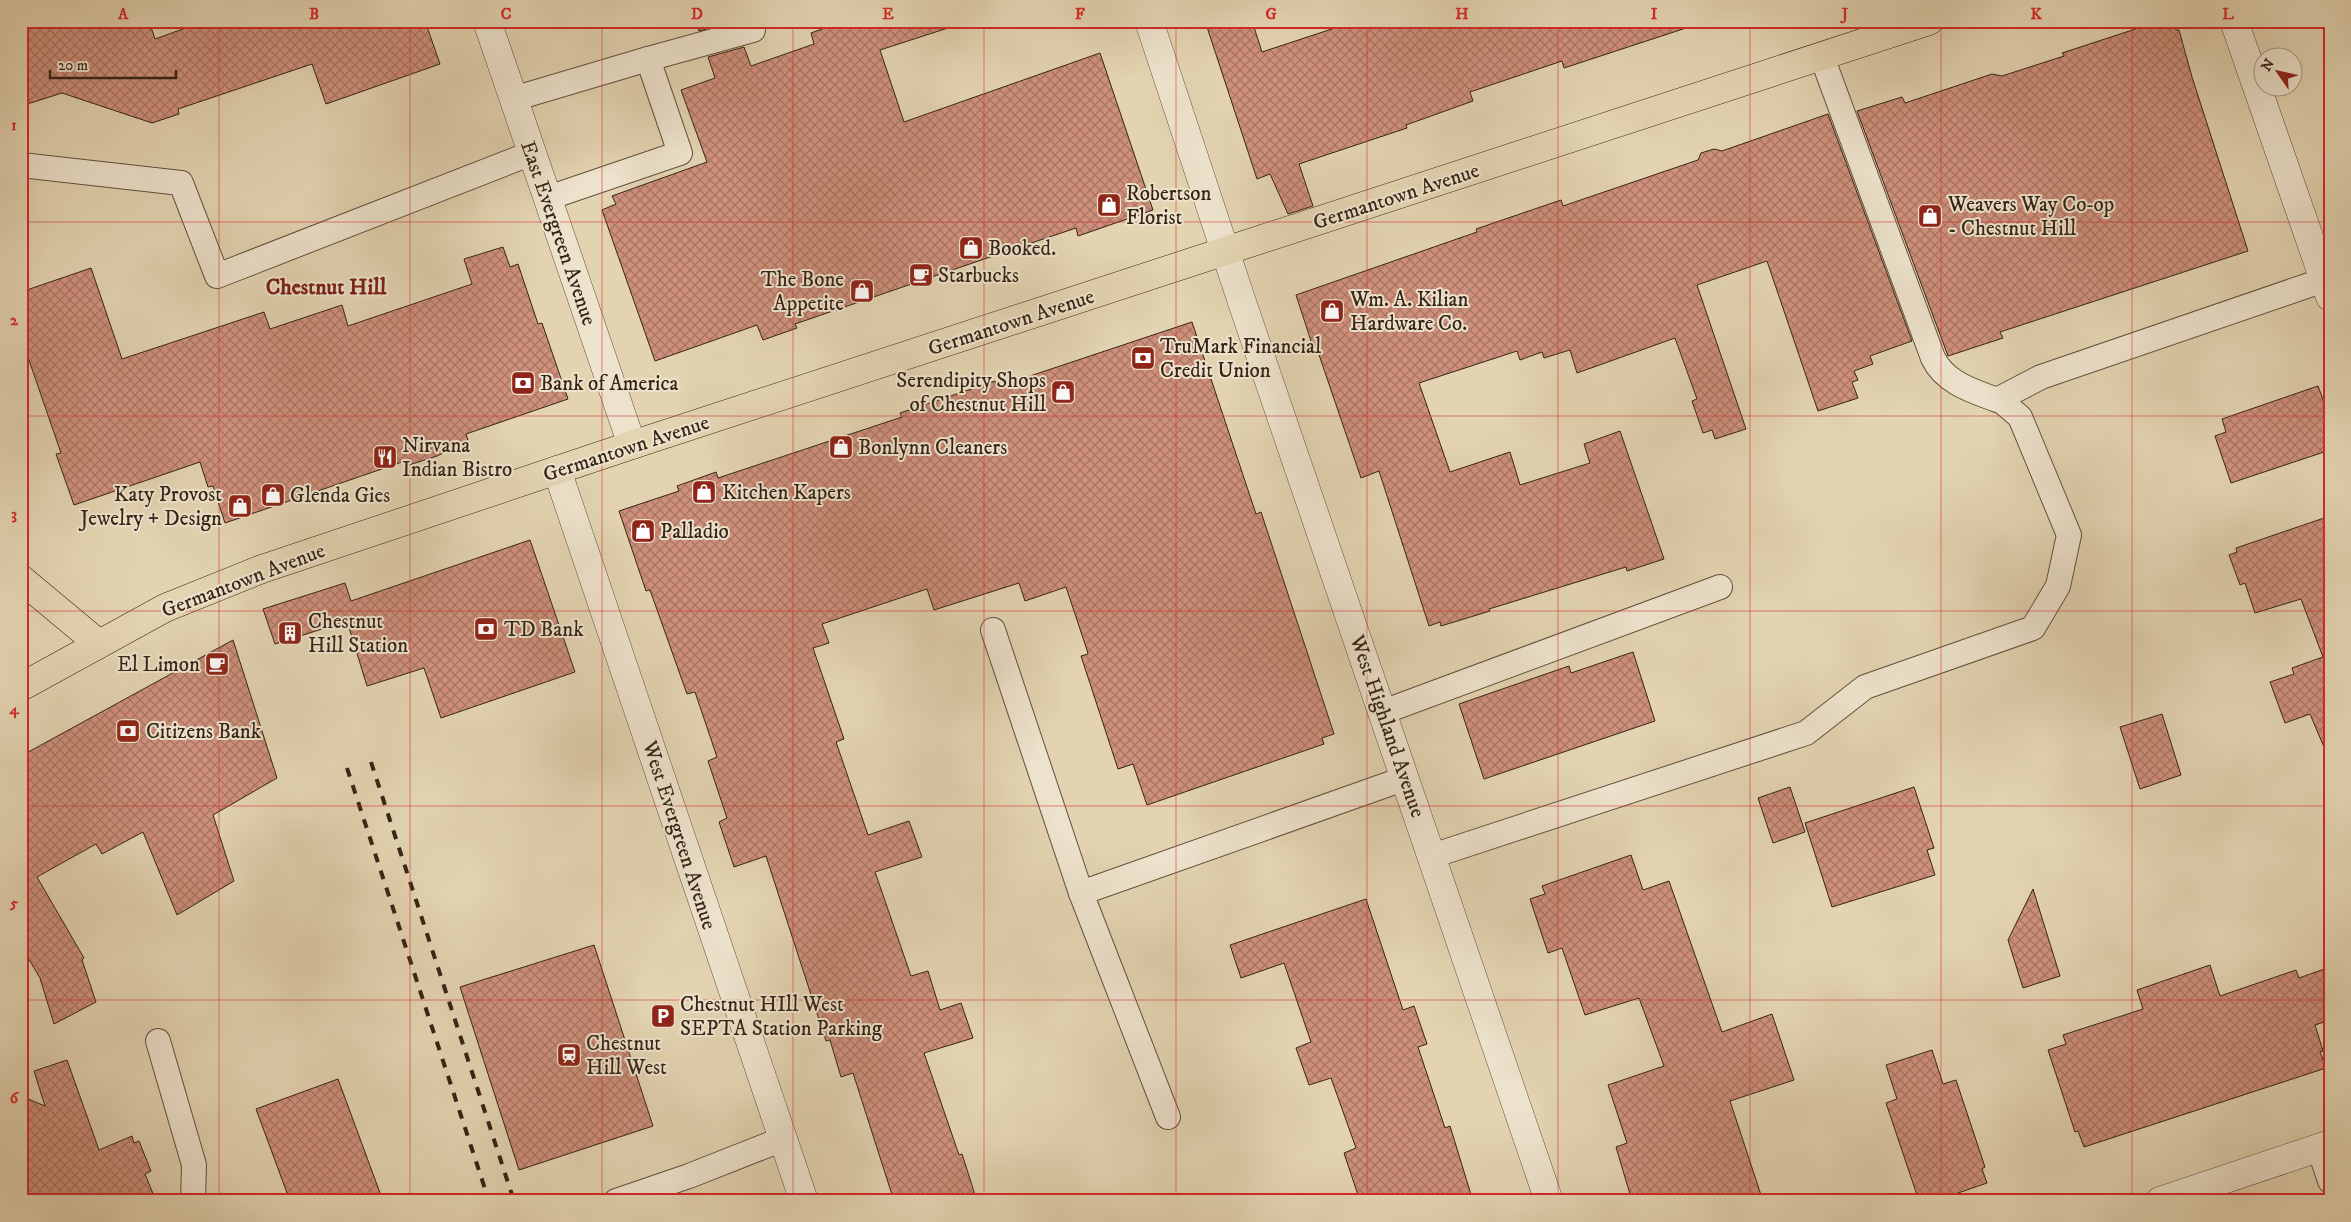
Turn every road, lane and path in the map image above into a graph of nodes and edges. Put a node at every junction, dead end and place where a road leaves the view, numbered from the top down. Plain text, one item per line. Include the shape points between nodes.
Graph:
1 (487, 21) edge
2 (1149, 21) edge
3 (1930, 21) edge
4 (2234, 21) edge
5 (753, 30) dead end
6 (1822, 57) junction
7 (648, 59) junction
8 (513, 99) junction
9 (532, 153) junction
10 (21, 165) edge
11 (548, 198) junction
12 (1225, 252) junction
13 (2327, 289) edge
14 (1999, 399) junction
15 (632, 445) junction
16 (557, 470) junction
17 (21, 579) edge
18 (1720, 587) dead end
19 (994, 630) dead end
20 (99, 644) junction
21 (21, 687) edge
22 (1383, 712) junction
23 (1406, 778) junction
24 (1432, 856) junction
25 (1081, 893) junction
26 (158, 1040) dead end
27 (1168, 1117) dead end
28 (783, 1139) junction
29 (2324, 1146) edge
30 (2330, 1181) edge
31 (193, 1201) edge
32 (616, 1201) edge
33 (804, 1201) edge
34 (1549, 1201) edge
35 (2160, 1201) edge

1 - 8 street, East Evergreen Avenue
2 - 12 street, West Highland Avenue
3 - 6 main road, Germantown Avenue
4 - 13 street
5 - 7 lane
6 - 12 main road, Germantown Avenue
6 - 14 lane via 1939,371 1965,388
7 - 8 lane
7 - 11 lane via 680,152
8 - 9 street, East Evergreen Avenue
9 - 10 lane via 217,276 181,183
9 - 11 street, East Evergreen Avenue
11 - 15 street, East Evergreen Avenue
12 - 15 main road, Germantown Avenue
12 - 22 street, West Highland Avenue
13 - 14 lane via 2041,377
14 - 24 lane via 2020,417 2069,535 2058,586 2033,628 1865,687 1806,733
15 - 16 main road, Germantown Avenue
16 - 20 main road, Germantown Avenue via 245,575 165,608
16 - 28 street, West Evergreen Avenue
17 - 20 main road
18 - 22 lane
19 - 25 lane
20 - 21 main road, Germantown Avenue
22 - 23 street, West Highland Avenue
23 - 24 street, West Highland Avenue
23 - 25 lane
24 - 34 street, West Highland Avenue
25 - 27 lane
26 - 31 lane via 194,1164
28 - 32 lane
28 - 33 street, West Evergreen Avenue
29 - 30 lane
29 - 35 street

